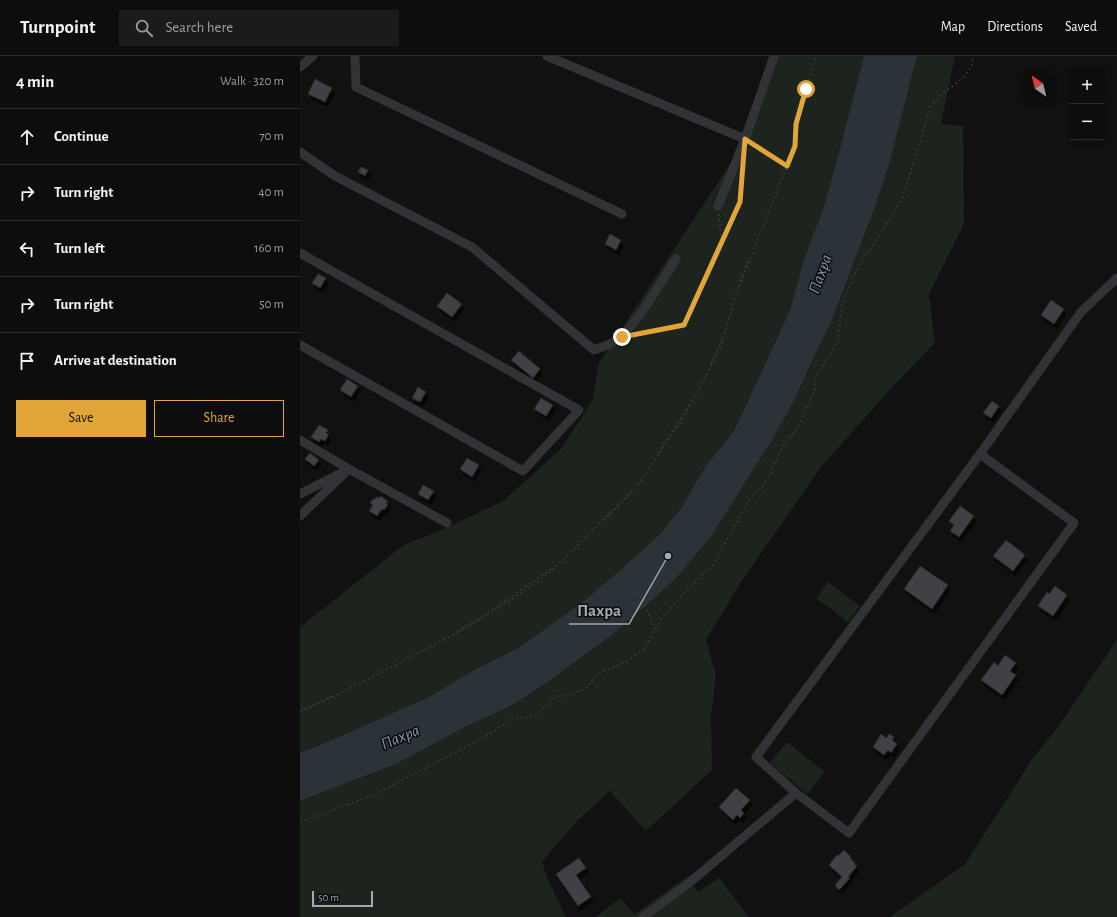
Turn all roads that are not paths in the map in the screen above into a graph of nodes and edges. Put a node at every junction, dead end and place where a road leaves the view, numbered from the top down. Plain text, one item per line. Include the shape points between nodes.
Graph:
1 (313, 56) edge
2 (355, 56) edge
3 (548, 56) edge
4 (774, 56) edge
5 (300, 67) edge
6 (745, 139) junction
7 (300, 152) edge
8 (718, 206) road end
9 (622, 214) dead end
10 (300, 253) edge
11 (676, 259) dead end
12 (1117, 278) edge
13 (300, 346) edge
14 (300, 440) edge
15 (980, 454) junction
16 (349, 469) junction
17 (300, 494) edge
18 (300, 516) edge
19 (447, 523) dead end
20 (796, 793) junction
21 (642, 917) edge

1 - 5 street
2 - 9 street via 356,87
3 - 6 street
4 - 6 street
6 - 8 street
7 - 11 street via 335,176 472,247 594,350 622,337 644,309
10 - 13 street via 579,410 523,471
12 - 15 street via 1080,312
14 - 16 street
15 - 20 street via 756,757
15 - 20 street via 1074,524 849,834
16 - 17 street
16 - 18 street
16 - 19 street
20 - 21 street via 689,883

